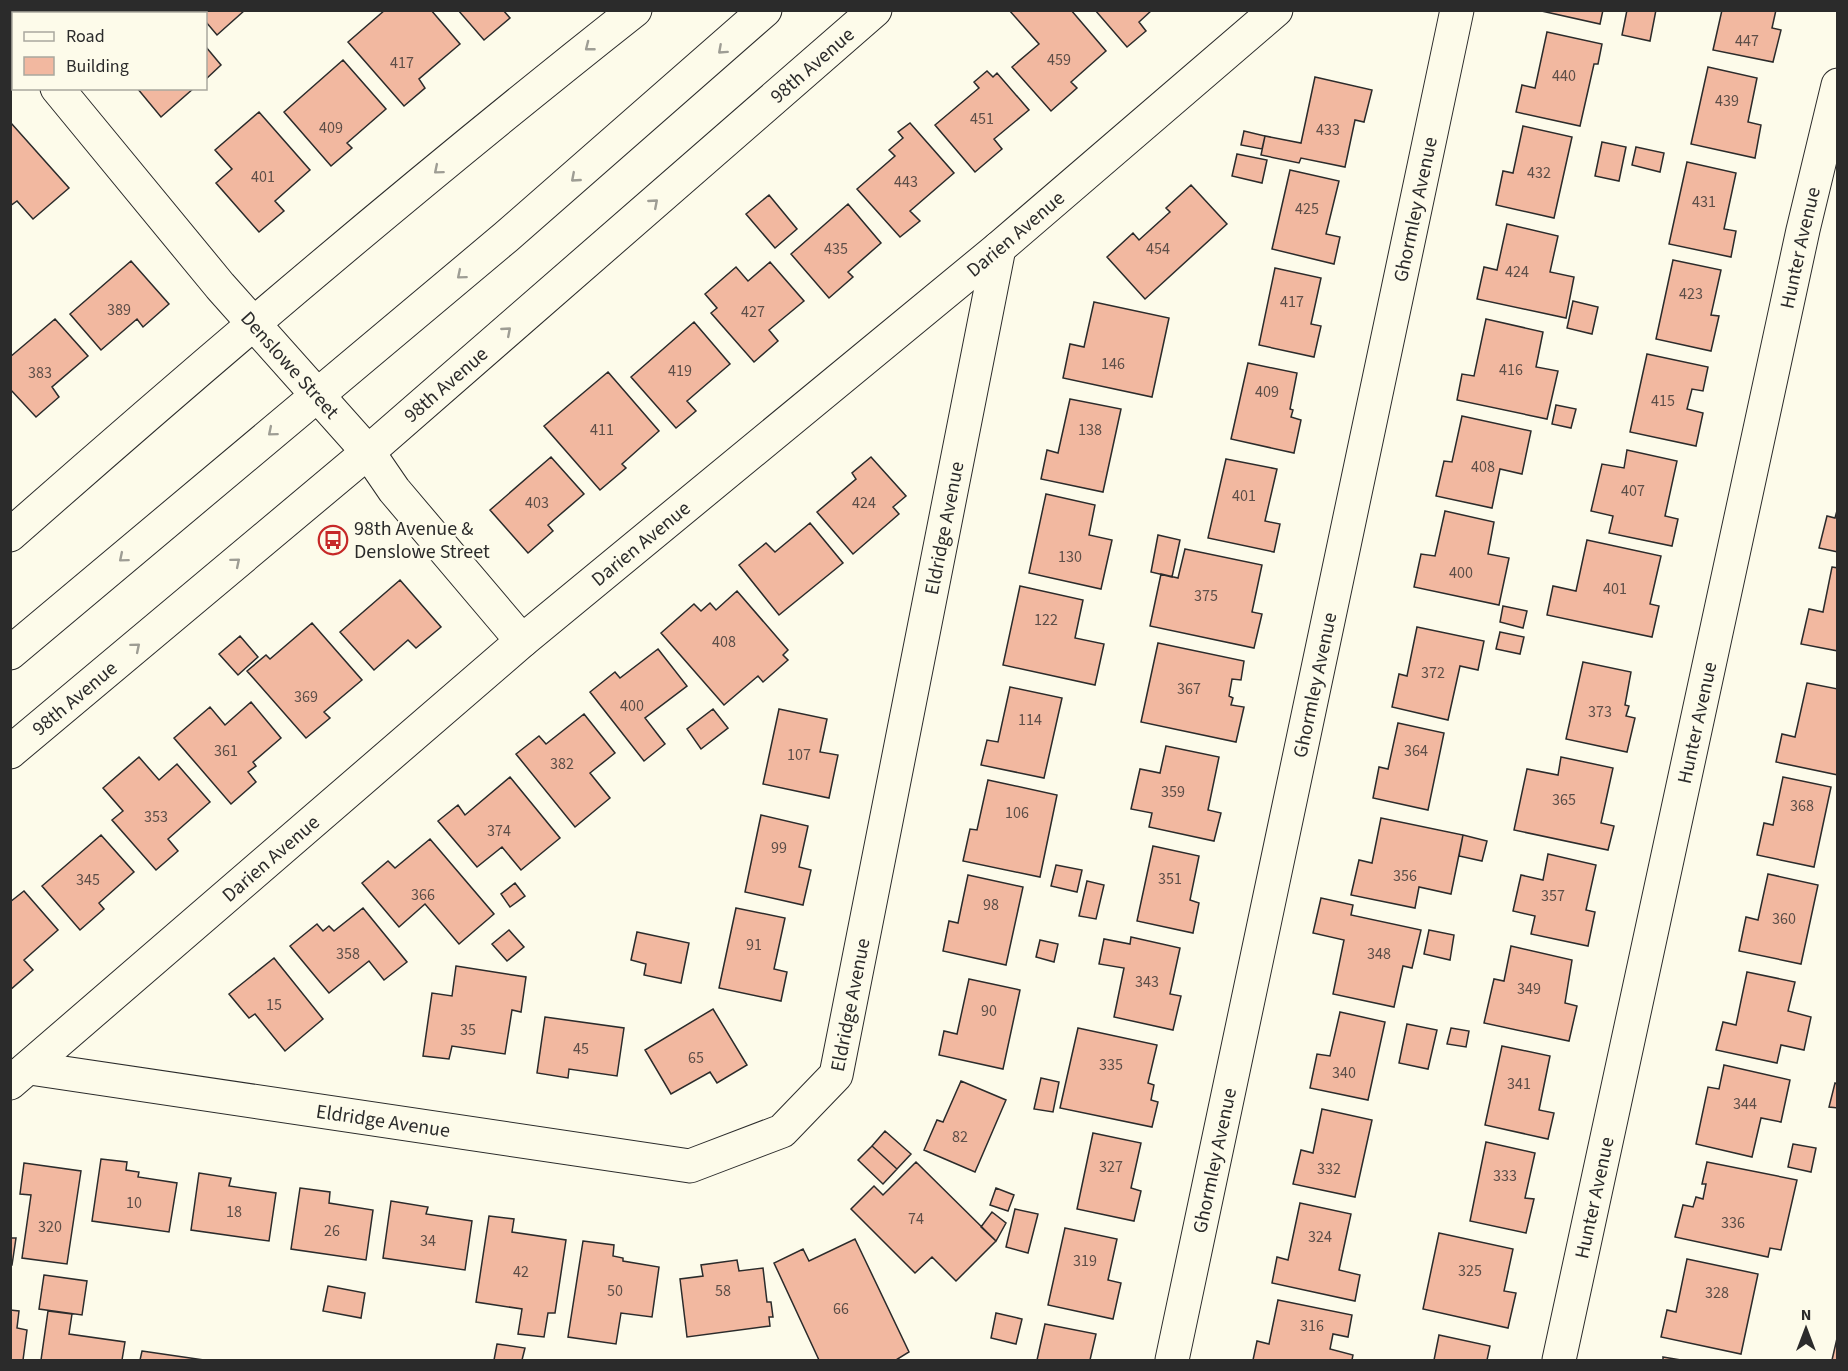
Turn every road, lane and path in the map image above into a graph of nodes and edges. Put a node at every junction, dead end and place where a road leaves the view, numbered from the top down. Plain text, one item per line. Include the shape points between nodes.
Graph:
1 (635, 10) edge
2 (765, 10) edge
3 (875, 10) edge
4 (1276, 10) edge
5 (1457, 10) edge
6 (1838, 85) edge
7 (59, 90) edge
8 (999, 248) junction
9 (254, 322) junction
10 (316, 394) junction
11 (368, 452) junction
12 (10, 535) edge
13 (522, 641) junction
14 (10, 653) edge
15 (10, 752) edge
16 (20, 1076) edge
17 (1172, 1360) edge
18 (1559, 1360) edge

1 -> 9 street
2 -> 10 street via 506,237
11 -> 3 street, 98th Avenue
4 - 8 street, Darien Avenue
5 - 17 street, Ghormley Avenue
6 - 18 street, Hunter Avenue via 1803,230
7 - 9 street, Denslowe Street
8 - 13 street, Darien Avenue
8 - 16 street, Eldridge Avenue via 836,1075 782,1131 690,1166
9 - 10 street, Denslowe Street
9 - 12 street
10 - 11 street, Denslowe Street
10 -> 14 street
11 - 13 street, Denslowe Street via 394,490
15 -> 11 street, 98th Avenue
13 - 16 street, Darien Avenue

